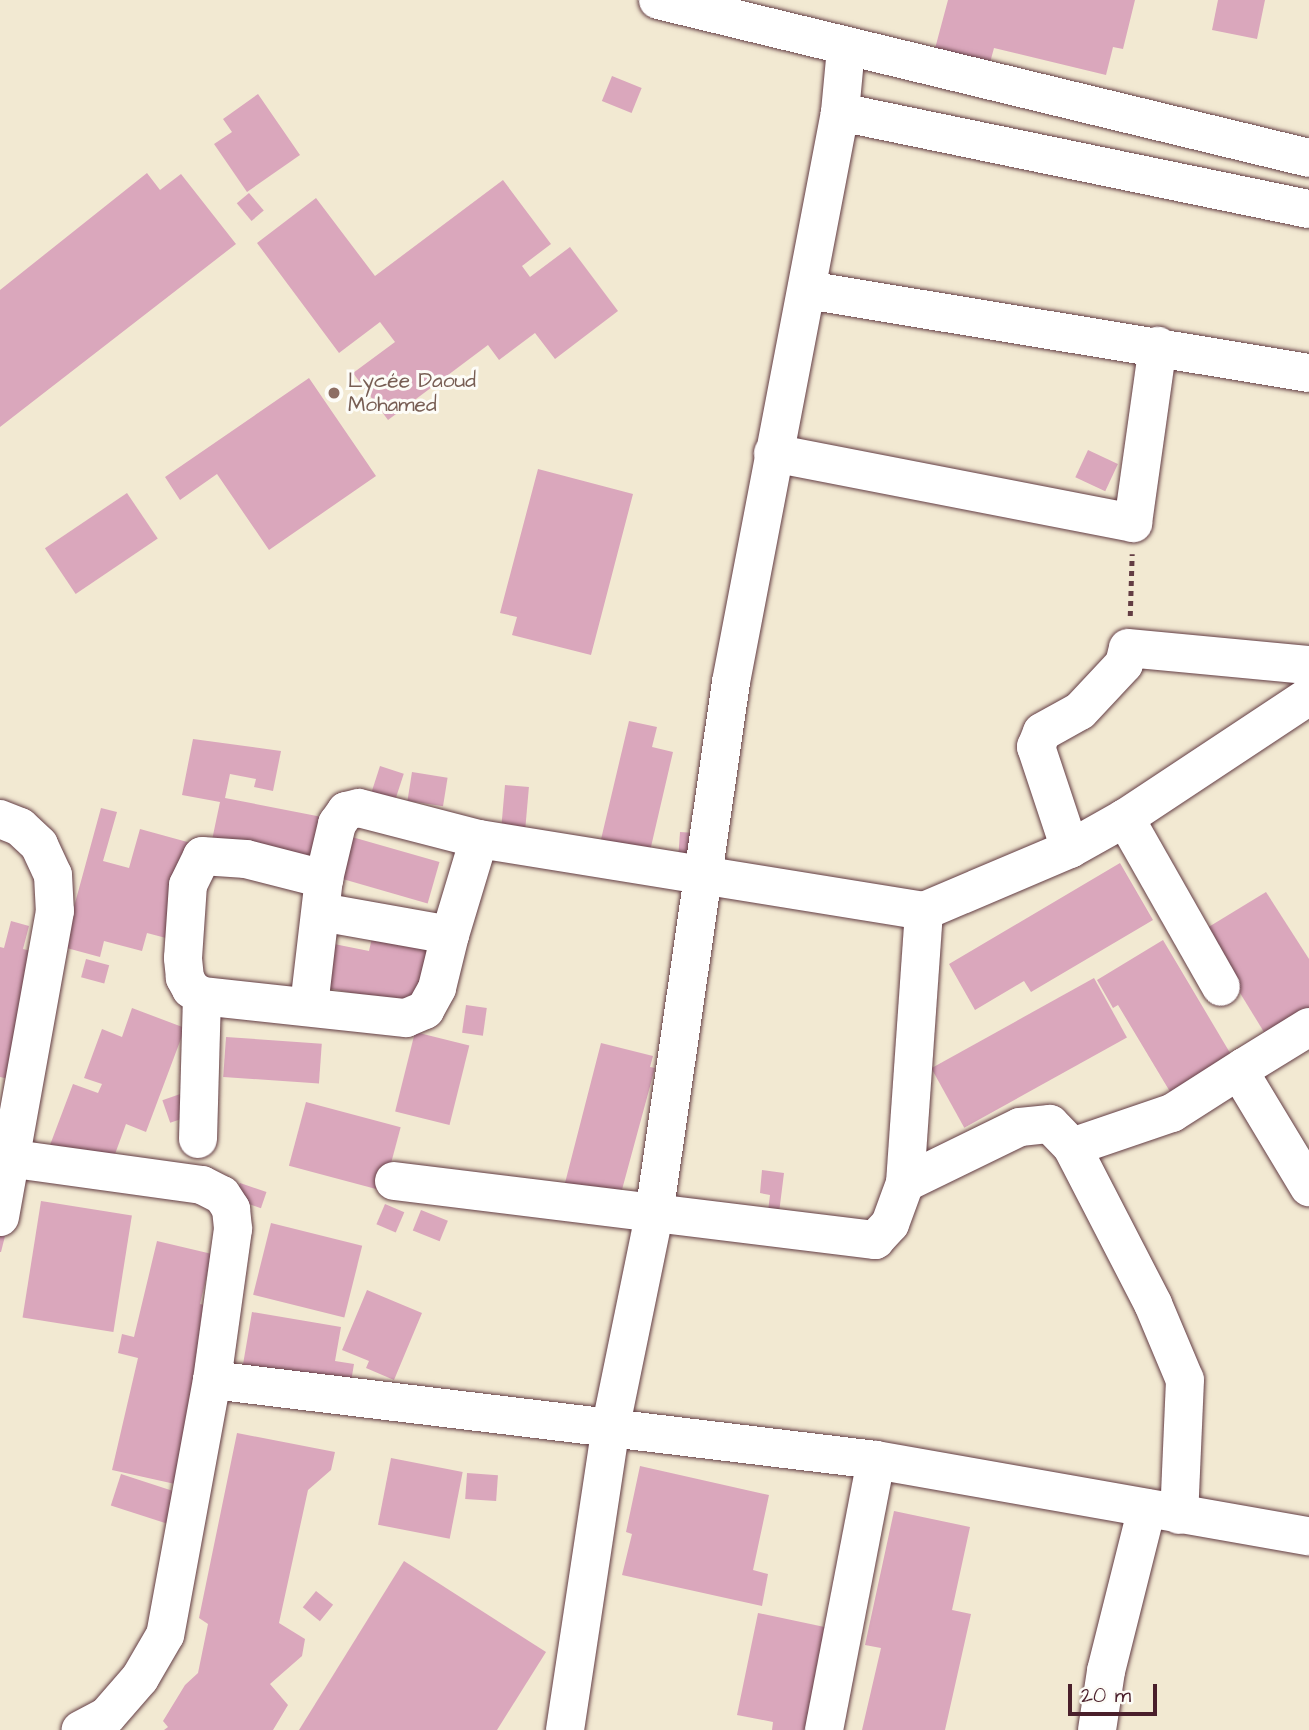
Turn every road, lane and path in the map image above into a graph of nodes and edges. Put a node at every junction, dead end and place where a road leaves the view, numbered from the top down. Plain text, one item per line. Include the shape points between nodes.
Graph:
1 (658, 0) edge
2 (846, 48) junction
3 (840, 112) junction
4 (1309, 158) edge
5 (1309, 209) edge
6 (807, 290) junction
7 (1158, 346) junction
8 (1309, 373) edge
9 (773, 453) junction
10 (1133, 523) junction
11 (1128, 648) junction
12 (1309, 672) edge
13 (1125, 818) junction
14 (0, 819) edge
15 (479, 839) junction
16 (1070, 849) junction
17 (705, 872) junction
18 (323, 895) junction
19 (924, 911) junction
20 (450, 935) junction
21 (1221, 987) dead end
22 (202, 996) junction
23 (309, 1006) junction
24 (1309, 1027) edge
25 (1244, 1067) junction
26 (198, 1139) dead end
27 (1072, 1147) junction
28 (5, 1158) edge
29 (394, 1181) dead end
30 (905, 1183) junction
31 (1309, 1188) edge
32 (654, 1215) junction
33 (0, 1217) edge
34 (212, 1380) junction
35 (611, 1425) junction
36 (876, 1460) junction
37 (1163, 1511) junction
38 (1309, 1536) edge
39 (81, 1730) edge
40 (565, 1730) edge
41 (824, 1730) edge
42 (1097, 1730) edge

1 - 2 street
2 - 3 street
2 - 4 street
3 - 5 street
3 - 6 street
6 - 7 street
6 - 9 street
7 - 8 street
7 - 10 street
9 - 10 street
9 - 17 street via 732,682
10 - 11 path
11 - 12 street
11 - 16 street via 1124,664 1080,711 1042,732 1036,747
12 - 13 street
13 - 16 street
13 - 21 street
14 - 28 street via 20,827 39,845 53,875 55,911
15 - 17 street
15 - 18 street via 359,808 346,811 337,824
15 - 20 street
16 - 19 street
17 - 19 street
17 - 32 street
18 - 20 street
18 - 22 street via 246,859 202,856 188,885 183,958 185,978
18 - 23 street
19 - 30 street
20 - 23 street via 437,988 425,1010 406,1018
22 - 23 street
22 - 26 street
24 - 25 street
25 - 27 street via 1172,1113
25 - 31 street via 1246,1084
27 - 30 street via 1050,1124 1020,1127
27 - 37 street via 1153,1304 1185,1380
28 - 33 street
28 - 34 street via 202,1185 222,1195 231,1209 233,1229
29 - 32 street
30 - 32 street via 890,1224 875,1240
32 - 35 street
34 - 35 street
34 - 39 street via 165,1635 140,1678 107,1716
35 - 36 street
35 - 40 street
36 - 37 street
36 - 41 street
37 - 38 street
37 - 42 street via 1106,1671

